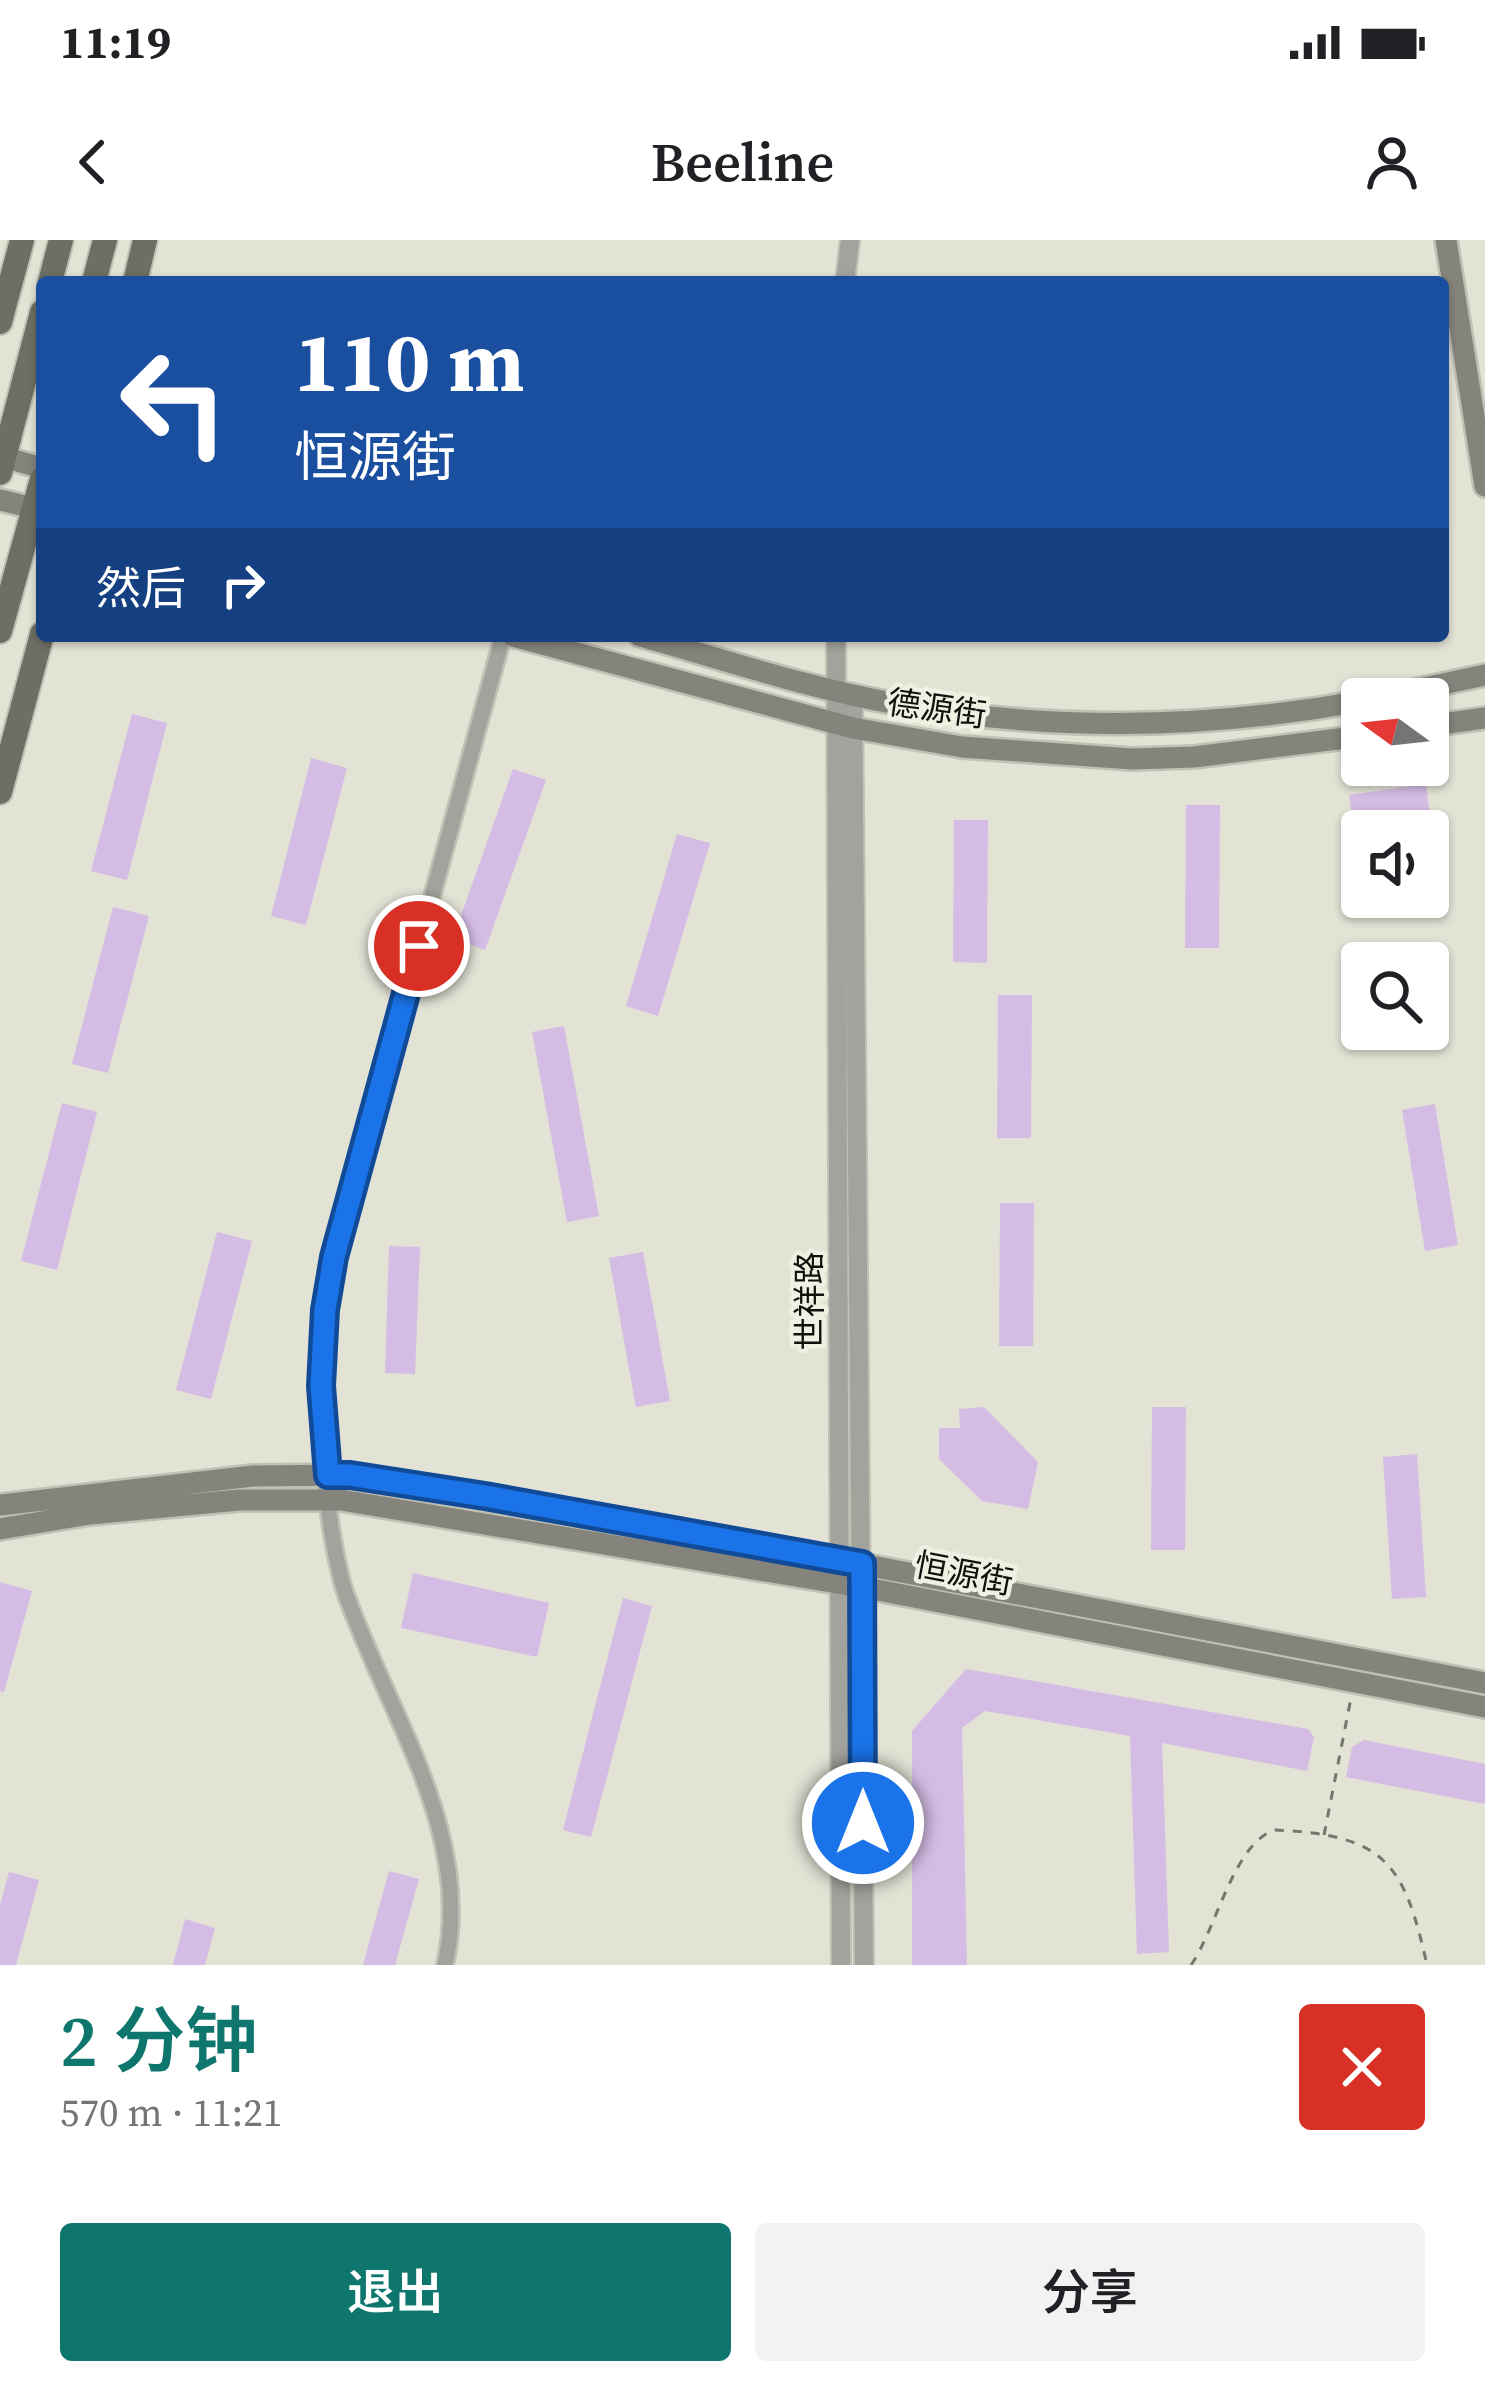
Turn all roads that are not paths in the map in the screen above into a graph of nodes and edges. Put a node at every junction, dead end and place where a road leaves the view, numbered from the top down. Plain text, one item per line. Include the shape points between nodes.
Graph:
1 (22, 240) edge
2 (61, 240) edge
3 (105, 240) edge
4 (146, 240) edge
5 (850, 240) edge
6 (1446, 240) edge
7 (52, 276) edge
8 (96, 276) edge
9 (136, 276) edge
10 (846, 276) edge
11 (0, 322) edge
12 (36, 334) edge
13 (1, 462) edge
14 (36, 467) edge
15 (1485, 486) edge
16 (0, 500) edge
17 (36, 509) edge
18 (36, 515) edge
19 (0, 632) edge
20 (40, 642) edge
21 (501, 642) edge
22 (535, 642) edge
23 (662, 642) edge
24 (837, 642) edge
25 (1485, 675) edge
26 (1449, 683) edge
27 (845, 692) junction
28 (1341, 704) edge
29 (1485, 718) edge
30 (1449, 723) edge
31 (846, 726) junction
32 (1341, 739) edge
33 (0, 792) edge
34 (328, 1475) junction
35 (329, 1500) junction
36 (0, 1505) edge
37 (0, 1529) edge
38 (850, 1562) junction
39 (851, 1585) junction
40 (1485, 1683) edge
41 (1485, 1707) edge
42 (445, 1965) edge
43 (841, 1965) edge
44 (864, 1965) edge

1 - 11 main road
2 - 7 main road
3 - 8 main road
4 - 9 main road
5 - 10 street
6 - 15 main road
12 - 13 main road
13 - 14 main road
16 - 17 main road
18 - 19 main road
20 - 33 main road
21 - 34 street via 334,1257 321,1386
22 - 31 main road, 德源街
23 - 27 main road, 德源街
24 - 27 street, 世祥路
25 - 26 main road
27 - 28 main road, 德源街 via 1101,726 1229,721
27 - 31 street, 世祥路
29 - 30 main road
31 - 32 main road, 德源街 via 962,747 1132,759
31 - 38 street, 世祥路
34 - 35 street
34 - 36 main road, 恒源街
34 - 38 main road, 恒源街
35 - 37 main road, 恒源街 via 239,1499
35 - 39 main road, 恒源街
35 - 42 street via 354,1621 445,1839 453,1911
38 - 39 street, 世祥路
38 - 40 main road, 恒源街
39 - 41 main road, 恒源街
39 - 43 street, 世祥路
39 - 44 street, 世祥路

